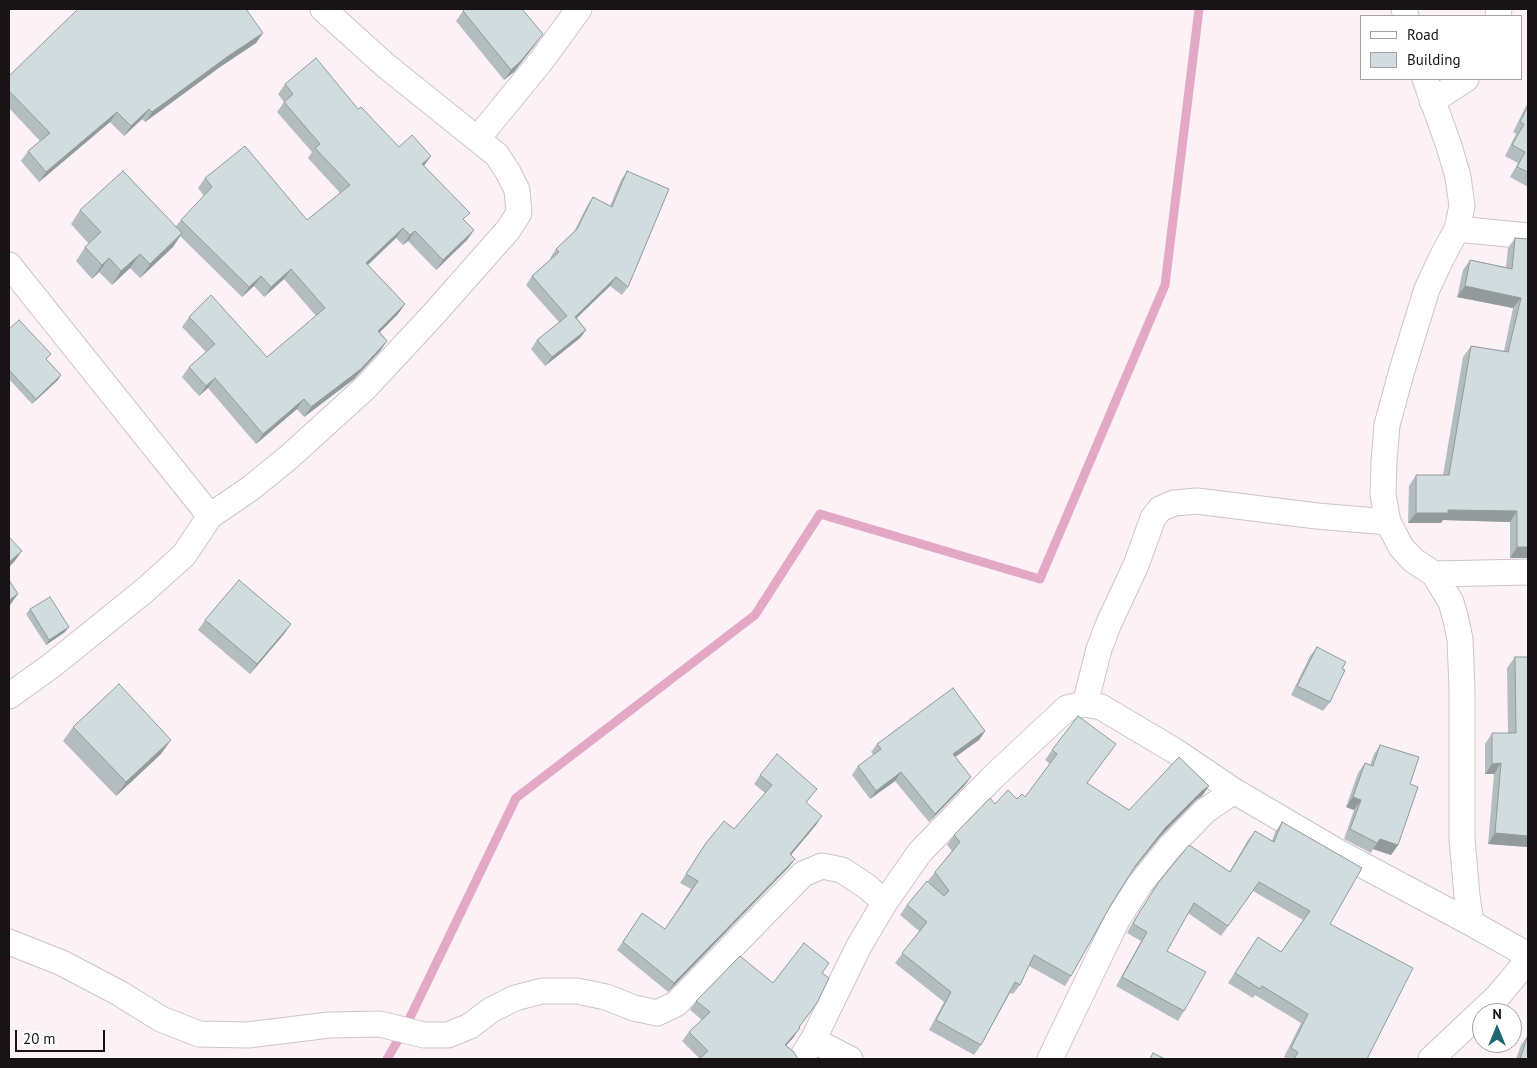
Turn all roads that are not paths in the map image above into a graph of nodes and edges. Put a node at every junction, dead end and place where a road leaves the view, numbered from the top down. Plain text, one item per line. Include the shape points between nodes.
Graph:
1 (323, 9) edge
2 (579, 9) edge
3 (1463, 80) edge
4 (1428, 90) edge
5 (478, 138) junction
6 (1457, 229) junction
7 (1528, 236) edge
8 (9, 266) edge
9 (210, 516) junction
10 (1388, 522) junction
11 (1528, 572) edge
12 (1434, 574) junction
13 (9, 696) edge
14 (1085, 704) junction
15 (1234, 790) junction
16 (885, 902) junction
17 (1471, 923) junction
18 (9, 942) edge
19 (1528, 956) edge
20 (1528, 960) edge
21 (807, 1050) edge
22 (850, 1059) edge
23 (1050, 1059) edge
24 (1431, 1059) edge

1 - 5 street via 385,65
2 - 5 street
3 - 4 street
4 - 6 street via 1458,178 1462,206
5 - 9 street via 497,155 517,190 519,213 508,230 365,388 251,488
6 - 7 street
6 - 10 street via 1427,289 1387,425 1383,495
8 - 9 street
9 - 13 street via 184,555 151,585 52,666
10 - 12 street via 1401,547
10 - 14 street via 1197,501 1174,503 1160,509 1153,518 1098,650
11 - 12 street
12 - 17 street via 1451,602 1460,639 1462,838
14 - 15 street via 1102,707
14 - 16 street via 1066,708 992,778 920,852
15 - 17 street via 1338,852
15 - 23 street via 1205,811 1140,884 1117,920
16 - 18 street via 842,870 822,866 803,874 692,989 676,1004 657,1013 578,991 542,991 515,998 448,1036 424,1036 380,1024 330,1025 248,1036 199,1034 161,1019 62,963
16 - 21 street
17 - 19 street
20 - 24 street via 1498,996
21 - 22 street

